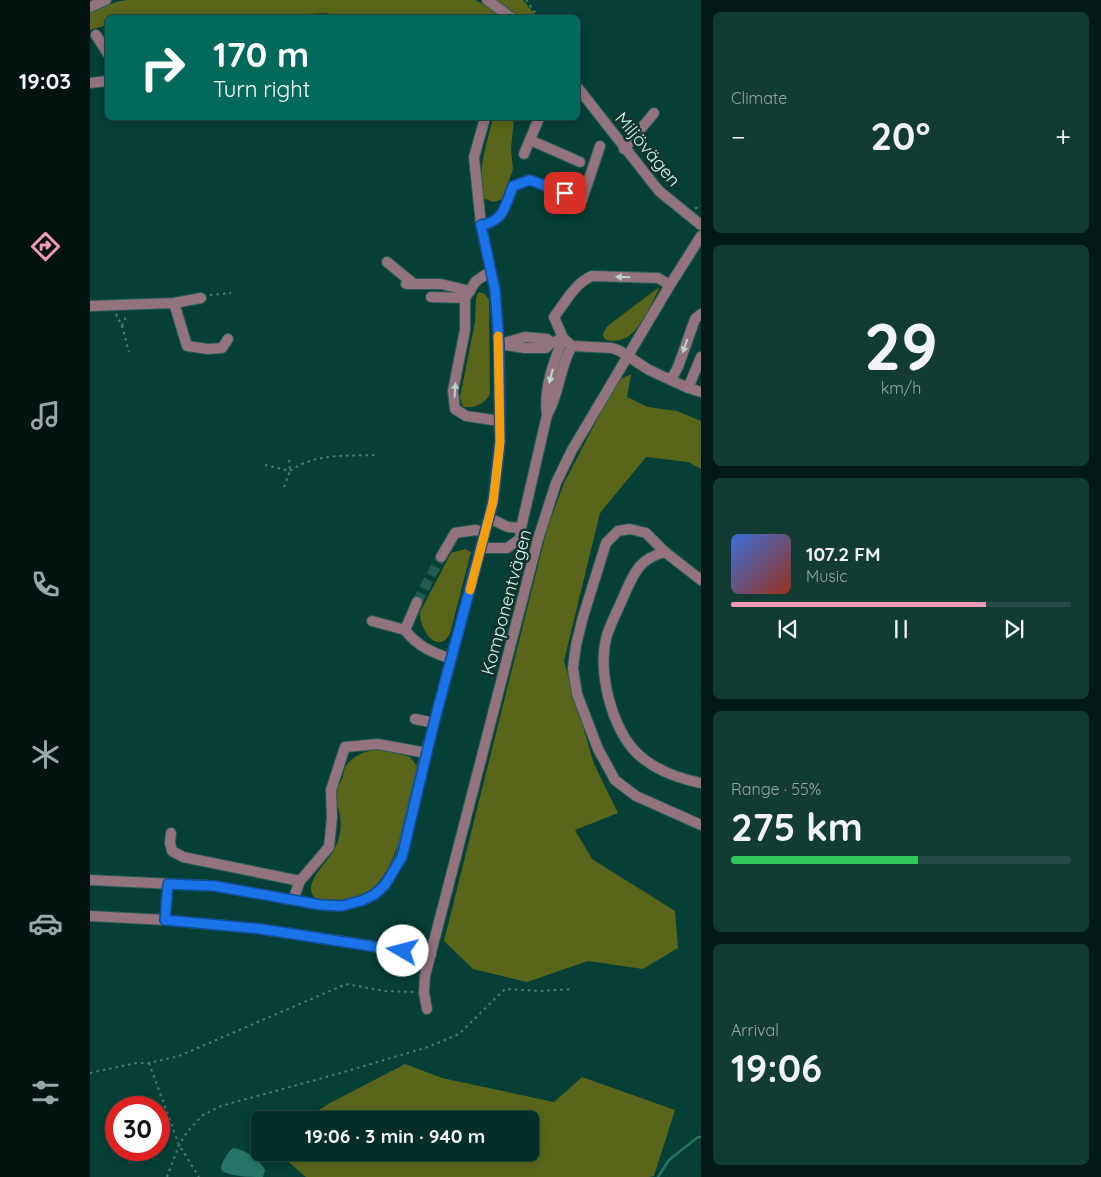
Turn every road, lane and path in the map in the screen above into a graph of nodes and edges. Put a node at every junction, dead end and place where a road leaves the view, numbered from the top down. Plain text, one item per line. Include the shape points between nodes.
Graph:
1 (106, 0) edge
2 (487, 0) edge
3 (526, 0) edge
4 (90, 7) edge
5 (508, 15) edge
6 (538, 15) edge
7 (105, 33) edge
8 (93, 37) edge
9 (105, 51) edge
10 (105, 81) edge
11 (90, 83) edge
12 (580, 91) edge
13 (654, 113) dead end
14 (484, 120) edge
15 (537, 120) edge
16 (530, 140) junction
17 (600, 146) dead end
18 (624, 149) junction
19 (524, 154) dead end
20 (580, 162) dead end
21 (481, 225) junction
22 (701, 225) edge
23 (701, 236) edge
24 (387, 262) dead end
25 (490, 270) junction
26 (670, 285) junction
27 (231, 293) dead end
28 (467, 294) junction
29 (431, 297) dead end
30 (201, 298) joint
31 (174, 302) junction
32 (90, 306) edge
33 (701, 314) edge
34 (122, 326) dead end
35 (563, 338) junction
36 (228, 339) dead end
37 (499, 344) junction
38 (572, 346) junction
39 (129, 352) dead end
40 (627, 356) junction
41 (701, 358) edge
42 (671, 380) junction
43 (688, 388) junction
44 (701, 392) edge
45 (547, 415) junction
46 (500, 421) junction
47 (377, 455) dead end
48 (288, 457) dead end
49 (265, 465) dead end
50 (290, 470) junction
51 (284, 487) dead end
52 (489, 518) junction
53 (521, 528) junction
54 (486, 532) junction
55 (481, 548) junction
56 (665, 552) junction
57 (441, 557) tunnel mouth
58 (701, 580) edge
59 (417, 602) tunnel mouth
60 (372, 621) dead end
61 (405, 630) junction
62 (451, 659) junction
63 (415, 719) dead end
64 (434, 723) junction
65 (426, 753) junction
66 (701, 783) edge
67 (701, 825) edge
68 (171, 833) dead end
69 (90, 880) edge
70 (300, 881) junction
71 (168, 884) junction
72 (293, 900) junction
73 (90, 916) edge
74 (165, 920) junction
75 (430, 955) junction
76 (572, 989) dead end
77 (424, 993) junction
78 (427, 1009) dead end
79 (149, 1063) junction
80 (90, 1073) edge
81 (179, 1145) junction
82 (167, 1177) edge
83 (198, 1177) edge

1 - 4 street
2 - 5 street
3 - 6 path
7 - 8 street
8 - 9 street
10 - 11 street
12 - 18 street, Miljövägen
13 - 18 street
14 - 21 street via 474,157
15 - 16 street
16 - 19 street
16 - 20 street
17 - 21 street via 582,200 530,180 513,186 495,222
18 - 22 street, Miljövägen via 659,191
21 - 25 street
23 - 26 street, Komponentvägen
24 - 28 street via 410,284 441,284
25 - 28 street
25 - 37 street via 495,290
26 -> 35 street via 658,278 586,278 554,318
26 - 40 street, Komponentvägen
27 - 30 path
28 - 29 street
46 -> 28 street via 466,416 455,409 453,391 466,330
30 - 31 street
31 - 32 street
31 - 36 street via 186,346 222,348
33 -> 42 street via 695,318
34 - 39 path
35 - 37 street via 551,343 547,338 525,337
35 - 38 street
35 -> 45 street via 545,402
37 - 46 street
38 - 40 street via 612,348
38 - 45 street via 554,404
40 - 42 street
40 - 75 street, Komponentvägen via 556,483 538,539
41 - 43 street
42 - 43 street
43 - 44 street
45 - 53 street
46 - 52 street
47 - 50 path via 327,457
48 - 50 path
49 - 50 path
50 - 51 path
52 - 53 street via 508,527
52 - 54 street
53 - 55 street via 520,539 508,548
54 - 55 street
54 - 57 street via 455,533
55 - 62 street
56 - 58 street
56 - 66 street via 642,563 634,574 606,639 604,680 618,725 630,746 664,772
56 - 67 street via 646,533 630,529 618,531 606,543 583,617 572,668 577,694 598,749 615,780 636,796
59 - 61 street
60 - 61 street
61 - 62 street via 413,640
62 - 64 street
63 - 64 street
64 - 65 street
65 - 70 street via 378,744 345,747 330,790 332,818 328,847
65 - 72 street via 402,857 385,885 374,895 341,906
68 - 70 street via 172,851 184,857
69 - 71 street
70 - 72 street
71 - 72 street via 215,886
71 - 74 street
73 - 74 street
74 - 75 street via 261,929
75 - 77 street, Komponentvägen
76 - 81 path via 505,989 458,1034 419,1050 221,1106 203,1116
77 - 78 street, Komponentvägen
77 - 79 path via 346,984 179,1056
79 - 80 path
79 - 81 path
81 - 82 path
81 - 83 path

